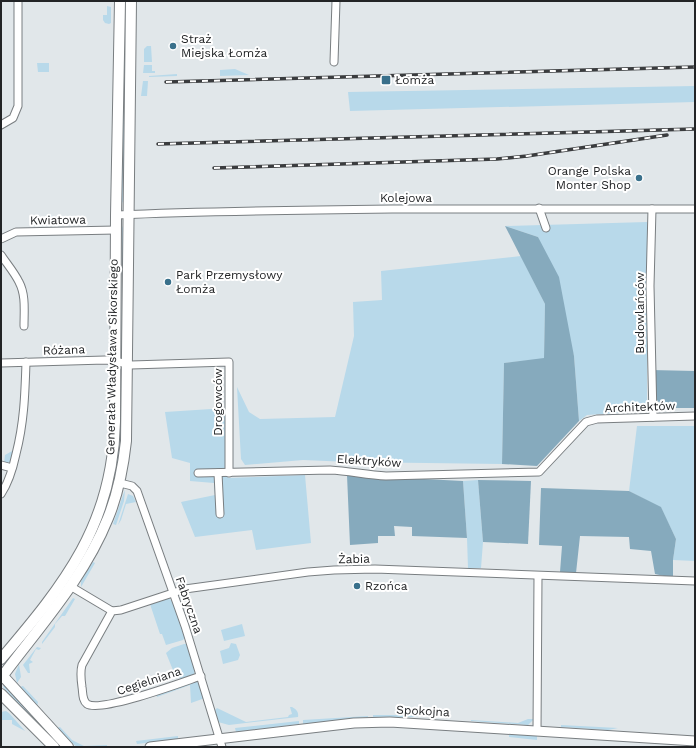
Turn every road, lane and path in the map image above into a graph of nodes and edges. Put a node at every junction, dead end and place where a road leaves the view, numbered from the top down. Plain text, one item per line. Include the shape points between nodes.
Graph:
1 (18, 1) edge
2 (120, 1) edge
3 (131, 1) edge
4 (336, 1) edge
5 (334, 62) dead end
6 (1, 125) edge
7 (539, 208) junction
8 (652, 209) junction
9 (695, 209) edge
10 (128, 215) junction
11 (116, 216) junction
12 (546, 228) dead end
13 (116, 230) junction
14 (1, 239) edge
15 (1, 255) edge
16 (24, 326) dead end
17 (115, 361) junction
18 (26, 362) junction
19 (1, 364) edge
20 (126, 364) junction
21 (695, 416) edge
22 (653, 417) junction
23 (1, 465) edge
24 (12, 468) junction
25 (539, 472) joint
26 (218, 473) junction
27 (229, 473) junction
28 (198, 474) dead end
29 (120, 483) junction
30 (1, 494) edge
31 (220, 514) dead end
32 (538, 576) junction
33 (695, 581) edge
34 (70, 586) junction
35 (173, 592) junction
36 (112, 611) junction
37 (1, 659) edge
38 (2, 676) edge
39 (201, 676) junction
40 (1, 694) edge
41 (537, 731) junction
42 (695, 741) edge
43 (221, 743) edge
44 (668, 743) edge
45 (68, 746) edge
46 (54, 747) edge
47 (150, 747) edge

1 - 6 street via 18,106 13,118
2 - 11 main road, Generała Władysława Sikorskiego
3 - 10 main road, Generała Władysława Sikorskiego
4 - 5 street
7 - 8 street, Kolejowa
7 - 10 street, Kolejowa
7 - 12 street
8 - 9 street, Kolejowa
8 - 22 street, Budowlańców via 650,286
10 - 11 street, Kolejowa
10 - 20 main road, Generała Władysława Sikorskiego
11 - 13 main road, Generała Władysława Sikorskiego
13 - 14 street, Kwiatowa via 16,232
13 - 17 main road, Generała Władysława Sikorskiego
15 - 16 street via 21,287
17 - 18 street, Różana
17 - 20 street, Różana
17 - 37 main road, Generała Władysława Sikorskiego via 114,441 110,474 101,508 86,543 66,576
18 - 19 street, Różana
18 - 24 street via 24,413
20 - 27 street, Drogowców via 229,362
20 - 29 main road, Generała Władysława Sikorskiego via 126,441
21 - 22 street, Architektów
22 - 25 street, Architektów via 597,419 586,422
23 - 24 street
24 - 30 street
25 - 27 street, Elektryków via 386,476 330,470
26 - 27 street, Elektryków
26 - 28 street, Elektryków
26 - 31 street
29 - 34 main road, Generała Władysława Sikorskiego via 103,530
29 - 35 street, Fabryczna via 132,486 137,491
32 - 33 street, Żabia
32 - 35 street, Żabia via 375,569 334,570
32 - 41 street
34 - 36 street
34 - 38 main road, Generała Władysława Sikorskiego
35 - 36 street
35 - 39 street, Fabryczna
36 - 39 street, Cegielniana via 81,668 83,698 86,703 92,706 118,703
38 - 45 main road
39 - 43 street, Fabryczna
40 - 46 main road
41 - 43 street, Spokojna via 380,722 341,724
41 - 44 street, Spokojna
42 - 44 street, Spokojna
43 - 47 street, Spokojna

